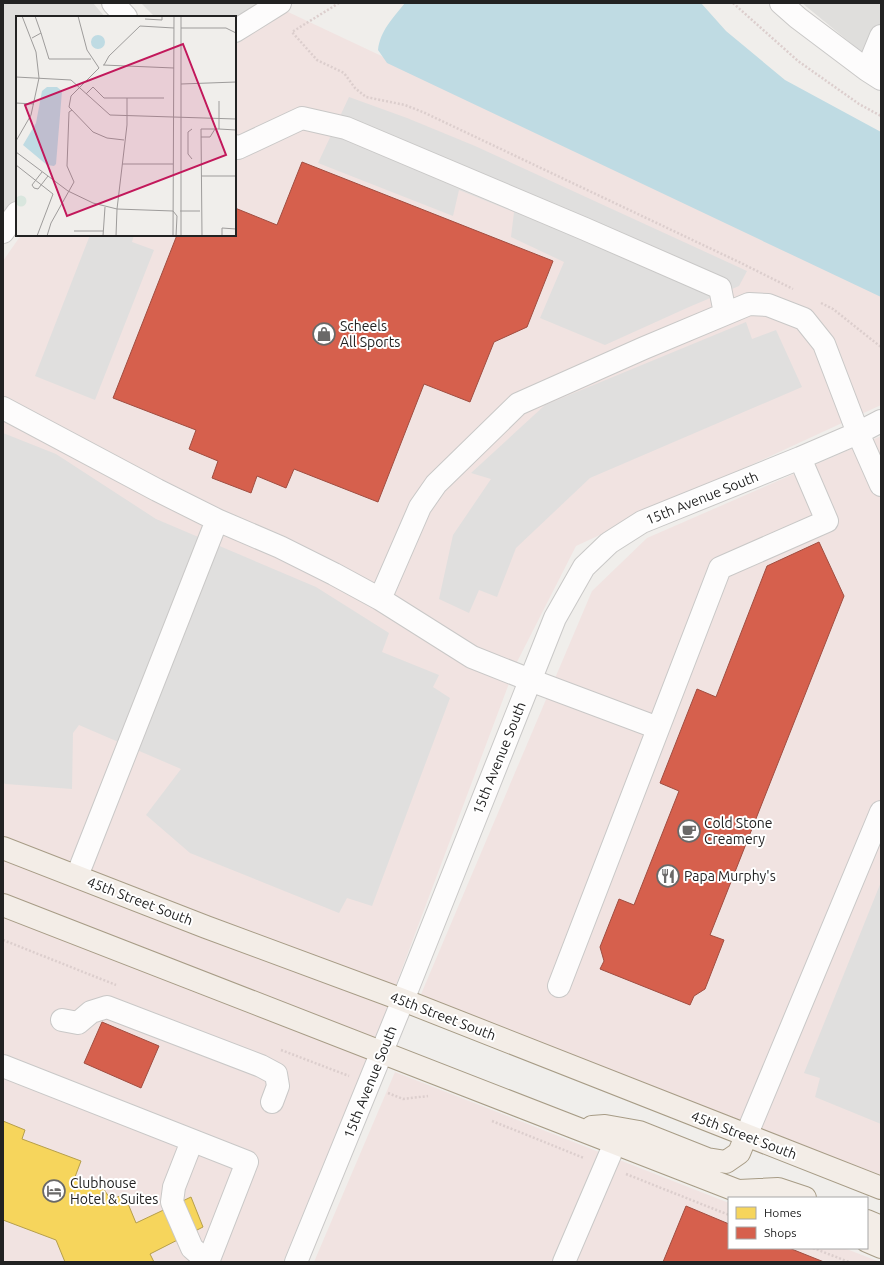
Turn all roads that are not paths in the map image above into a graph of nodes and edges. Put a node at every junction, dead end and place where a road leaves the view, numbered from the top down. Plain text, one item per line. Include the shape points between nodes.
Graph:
1 (113, 3) edge
2 (280, 3) edge
3 (782, 3) edge
4 (125, 16) edge
5 (236, 30) edge
6 (881, 36) edge
7 (874, 74) edge
8 (236, 147) edge
9 (16, 214) edge
10 (3, 232) edge
11 (725, 313) junction
12 (3, 408) edge
13 (881, 421) edge
14 (858, 433) junction
15 (800, 458) junction
16 (881, 485) edge
17 (217, 520) junction
18 (380, 599) junction
19 (530, 680) junction
20 (658, 728) junction
21 (881, 812) edge
22 (3, 848) edge
23 (77, 876) junction
24 (3, 905) edge
25 (559, 986) dead end
26 (403, 1000) junction
27 (62, 1020) dead end
28 (382, 1052) junction
29 (3, 1066) edge
30 (272, 1102) dead end
31 (578, 1128) junction
32 (746, 1136) junction
33 (192, 1141) junction
34 (615, 1143) junction
35 (881, 1188) edge
36 (748, 1195) edge
37 (802, 1197) edge
38 (868, 1221) edge
39 (881, 1227) edge
40 (868, 1241) edge
41 (881, 1247) edge
42 (208, 1262) edge
43 (296, 1262) edge
44 (564, 1262) edge

1 - 4 street
2 - 5 street
3 - 7 street via 798,18
6 - 7 street
8 - 11 street via 238,148 302,118 346,128 720,288
9 - 10 street
11 - 14 street via 749,304 768,305 804,319 824,344
11 - 18 street via 518,404 436,484 420,507
12 - 17 street
13 - 14 street, 15th Avenue South
14 - 15 street, 15th Avenue South
14 - 16 street
15 - 19 street, 15th Avenue South via 642,522 609,543 584,567 555,618
15 - 20 street via 826,521 720,568
17 - 18 street via 280,547
17 - 23 street
18 - 19 street via 472,657
19 - 20 street
19 - 26 street, 15th Avenue South
20 - 25 street
21 - 32 street
22 - 23 main road, 45th Street South
23 - 26 main road, 45th Street South
24 - 28 main road
26 - 28 street, 15th Avenue South
26 - 32 main road, 45th Street South
27 - 30 street via 78,1023 91,1012 107,1007 254,1063 276,1074 278,1086
28 - 31 main road
28 - 43 street, 15th Avenue South
29 - 33 street
31 - 32 main road via 605,1126 639,1132 707,1159 726,1162 739,1152
31 - 34 main road
32 - 35 main road, 45th Street South
33 - 42 street via 174,1186 172,1202 192,1248
33 - 42 street via 247,1162
34 - 36 main road
34 - 44 street
36 - 37 main road via 778,1189
38 - 39 main road
40 - 41 main road

